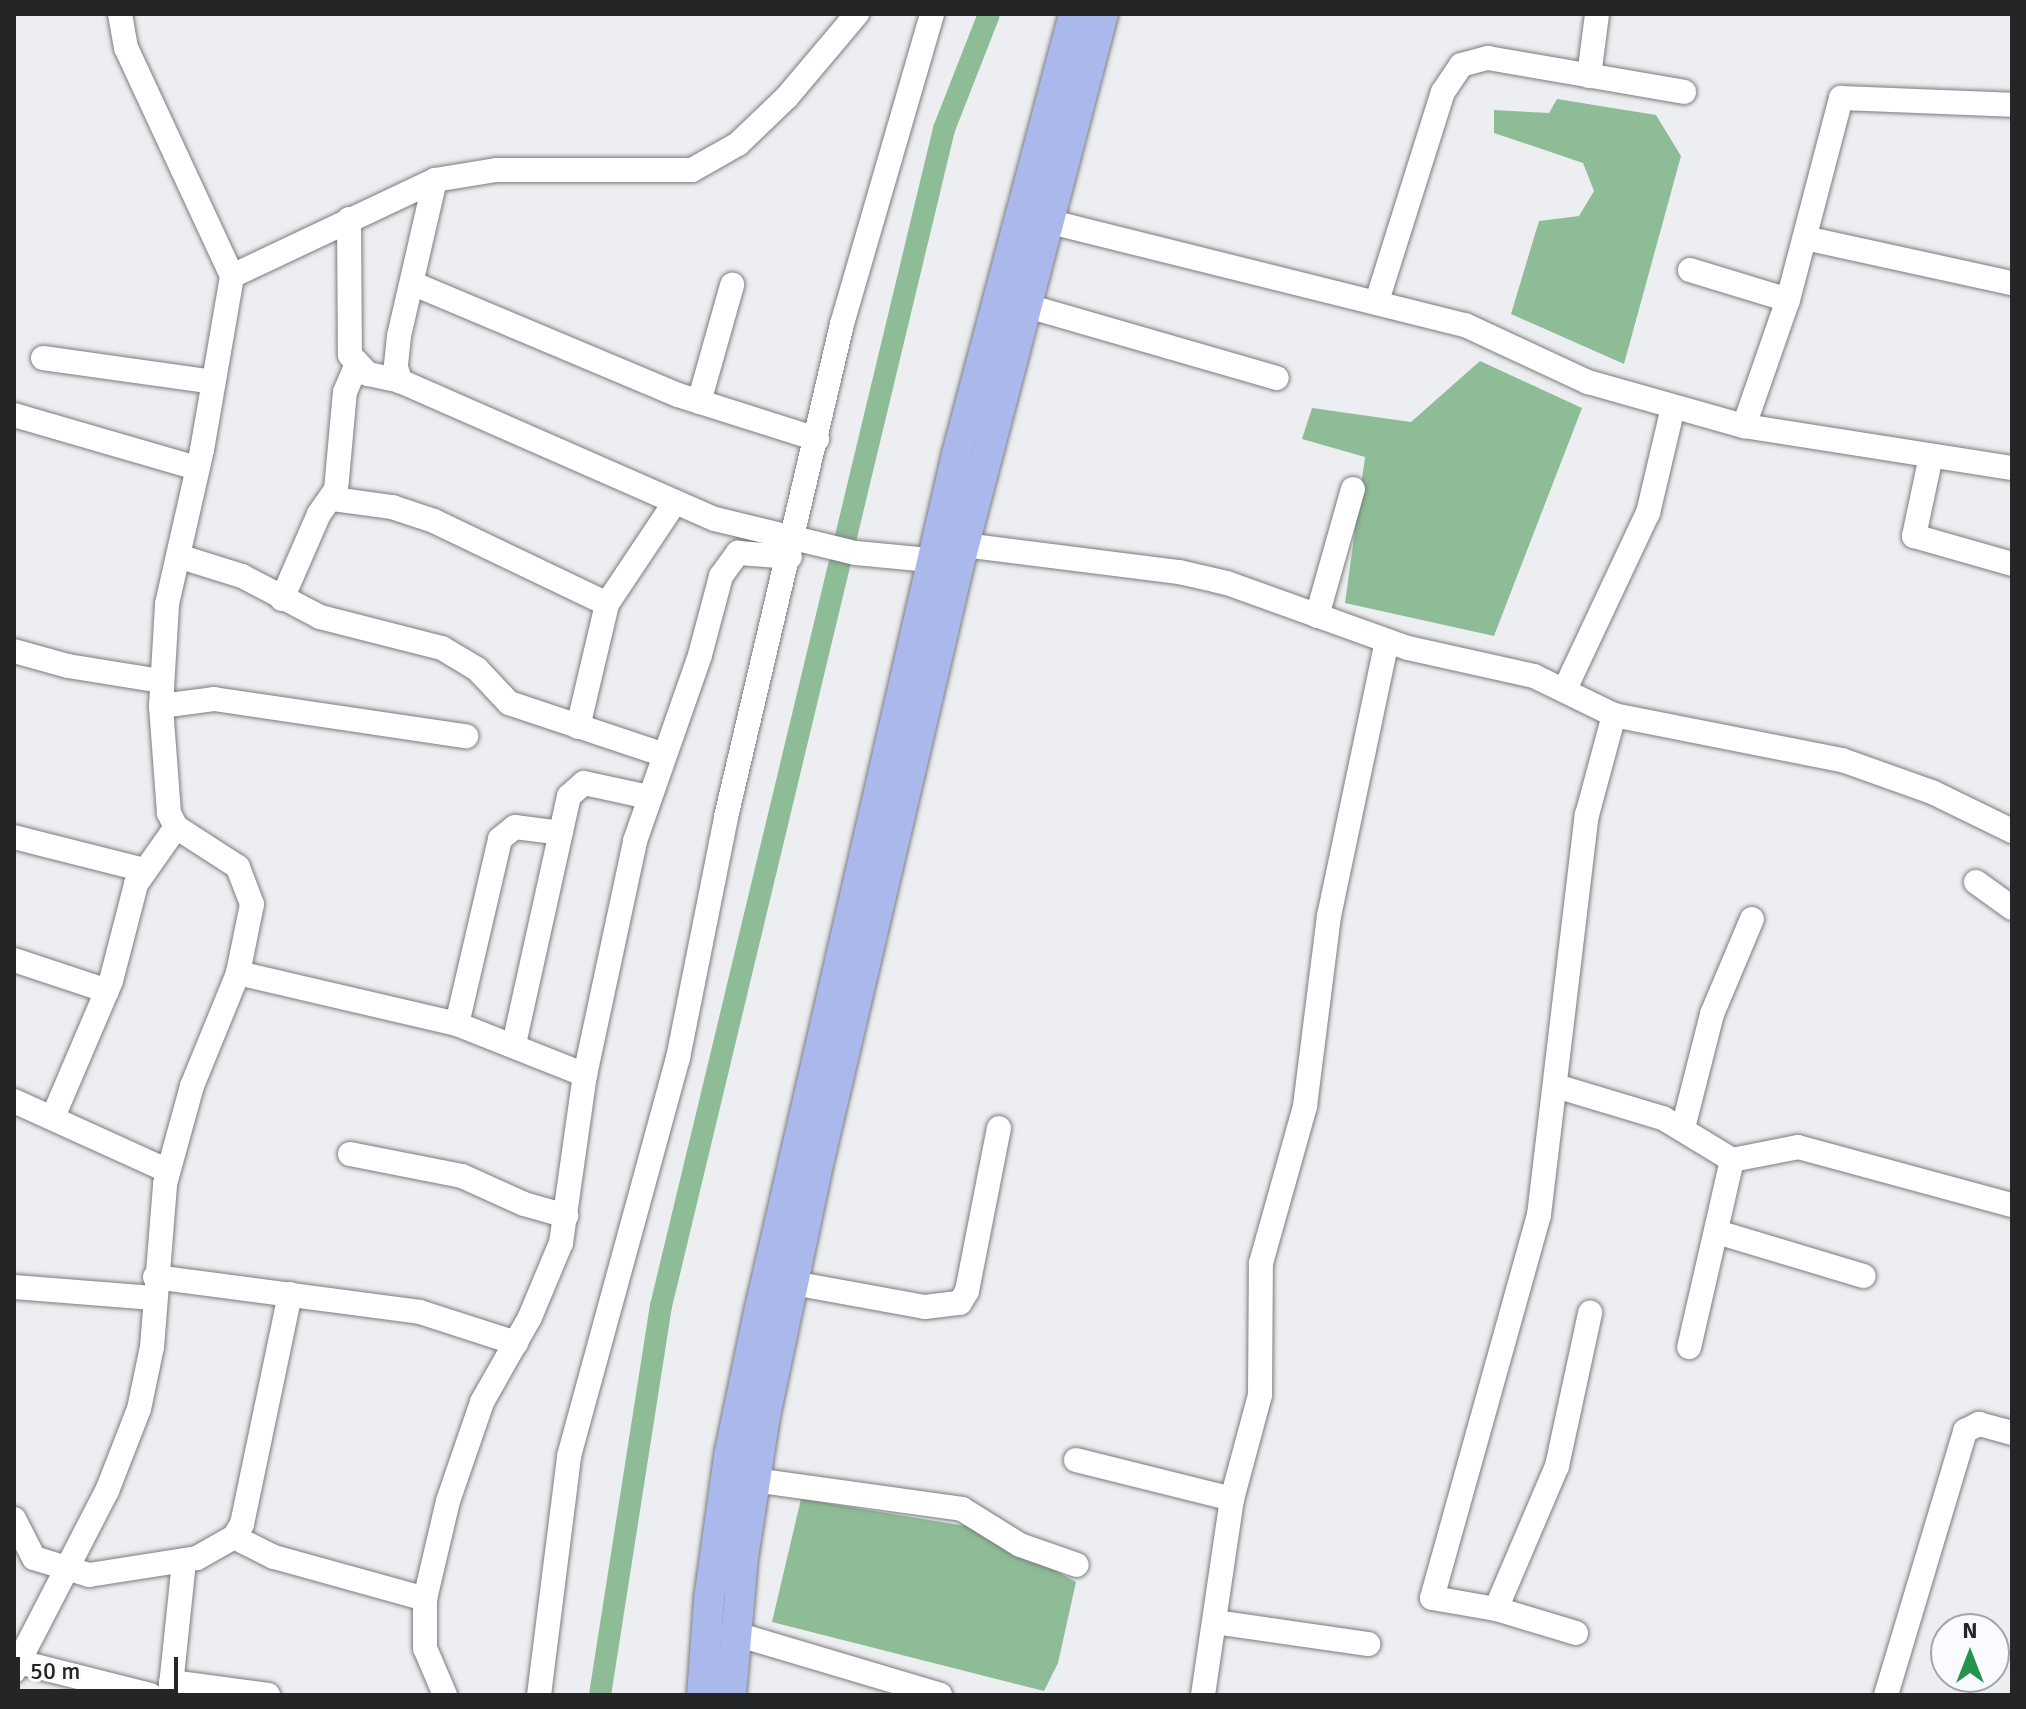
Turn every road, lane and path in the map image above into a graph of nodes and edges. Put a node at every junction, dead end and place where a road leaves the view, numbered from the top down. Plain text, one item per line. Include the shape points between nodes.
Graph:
1 (120, 14) edge
2 (857, 14) edge
3 (932, 14) edge
4 (1074, 14) edge
5 (1103, 14) edge
6 (1597, 14) edge
7 (1589, 76) junction
8 (1684, 92) dead end
9 (2012, 105) edge
10 (435, 180) junction
11 (1034, 217) junction
12 (349, 219) junction
13 (1805, 238) junction
14 (1690, 270) dead end
15 (232, 276) junction
16 (2012, 283) edge
17 (414, 284) junction
18 (732, 285) dead end
19 (1788, 300) junction
20 (1377, 301) junction
21 (1024, 305) junction
22 (43, 358) dead end
23 (356, 366) junction
24 (1277, 378) dead end
25 (400, 381) junction
26 (213, 382) junction
27 (699, 402) junction
28 (1673, 407) junction
29 (14, 415) edge
30 (1744, 426) junction
31 (817, 439) junction
32 (1931, 456) junction
33 (197, 468) junction
34 (2012, 468) edge
35 (1353, 489) dead end
36 (333, 499) junction
37 (675, 502) junction
38 (797, 547) junction
39 (178, 556) junction
40 (952, 556) junction
41 (2012, 564) edge
42 (282, 599) junction
43 (607, 604) junction
44 (1317, 616) junction
45 (1387, 641) junction
46 (14, 651) edge
47 (161, 681) junction
48 (1565, 689) junction
49 (161, 706) junction
50 (1614, 715) junction
51 (578, 727) junction
52 (466, 736) dead end
53 (664, 755) junction
54 (649, 797) junction
55 (176, 827) junction
56 (2012, 831) edge
57 (561, 833) junction
58 (14, 837) edge
59 (144, 870) junction
60 (1976, 882) dead end
61 (2012, 908) edge
62 (1752, 919) dead end
63 (14, 960) edge
64 (238, 973) junction
65 (107, 991) junction
66 (457, 1024) junction
67 (514, 1044) junction
68 (585, 1075) junction
69 (1556, 1086) junction
70 (14, 1101) edge
71 (53, 1117) junction
72 (999, 1128) dead end
73 (1683, 1128) junction
74 (350, 1154) dead end
75 (1732, 1160) junction
76 (168, 1171) junction
77 (2012, 1205) edge
78 (566, 1216) junction
79 (1717, 1232) junction
80 (1864, 1276) dead end
81 (793, 1283) junction
82 (14, 1287) edge
83 (155, 1288) junction
84 (290, 1294) junction
85 (1590, 1313) dead end
86 (516, 1343) junction
87 (1689, 1347) dead end
88 (2012, 1433) edge
89 (1076, 1460) dead end
90 (754, 1480) junction
91 (1232, 1499) junction
92 (14, 1519) edge
93 (234, 1537) junction
94 (184, 1561) junction
95 (1077, 1565) dead end
96 (66, 1570) junction
97 (425, 1599) junction
98 (1496, 1609) junction
99 (1215, 1622) junction
100 (1576, 1633) dead end
101 (736, 1634) junction
102 (1368, 1644) dead end
103 (16, 1666) edge
104 (164, 1691) edge
105 (268, 1695) edge
106 (445, 1695) edge
107 (539, 1695) edge
108 (702, 1695) edge
109 (731, 1695) edge
110 (940, 1695) edge
111 (1203, 1695) edge
112 (1886, 1695) edge

1 - 15 street via 126,48
2 - 10 street via 787,97 738,144 692,170 496,170
3 - 31 street via 859,259
4 - 11 main road
5 - 11 main road
6 - 7 street
7 - 8 street
7 - 20 street via 1488,58 1461,65 1452,74
9 - 13 street via 1841,98
10 - 12 street
10 - 17 street
11 - 20 street
11 - 21 main road
11 - 40 main road
12 - 15 street
12 - 23 street via 348,341
13 - 16 street
13 - 19 street
14 - 19 street
15 - 26 street
17 - 25 street via 399,336
17 - 27 street
18 - 27 street
19 - 30 street
20 - 28 street via 1465,325 1588,382
21 - 24 street
21 - 40 main road
22 - 26 street
23 - 25 street
23 - 36 street via 345,392
25 - 37 street
26 - 33 street
27 - 31 street
28 - 30 street
28 - 48 street via 1648,513
29 - 33 street
30 - 32 street
31 - 38 street
32 - 34 street
32 - 41 street via 1914,536
33 - 39 street
35 - 44 street
36 - 42 street via 319,514
36 - 43 street via 392,507 434,521
37 - 38 street
37 - 43 street
38 - 40 street
38 - 53 street via 751,550 729,559
38 - 107 street via 726,817 678,1058 569,1456
39 - 42 street via 242,576
39 - 47 street via 167,604
40 - 44 street via 1179,572
40 - 81 main road
40 - 108 main road via 738,1406 709,1599
42 - 51 street via 346,625 442,648 477,669 509,703
43 - 51 street
44 - 45 street
45 - 48 street via 1534,676
45 - 91 street via 1329,916 1305,1106 1261,1263 1260,1395
46 - 47 street
47 - 49 street
48 - 50 street
49 - 52 street via 214,699
49 - 55 street via 165,793
50 - 56 street via 1842,760 1932,792
50 - 69 street via 1587,815
51 - 53 street
53 - 54 street
54 - 57 street via 584,783 569,796
54 - 68 street
55 - 59 street
55 - 64 street via 238,867 247,882 250,926
57 - 66 street via 515,827 500,839
57 - 67 street
58 - 59 street
59 - 65 street
60 - 61 street
62 - 73 street via 1712,1014
63 - 65 street
64 - 66 street
64 - 76 street via 192,1086
65 - 71 street
66 - 67 street
67 - 68 street
68 - 78 street
69 - 73 street
69 - 98 street via 1539,1215 1478,1417 1432,1598
70 - 71 street
71 - 76 street via 117,1152
72 - 81 street via 967,1291 960,1303 925,1307
73 - 75 street
74 - 78 street via 462,1176
75 - 77 street via 1798,1147
75 - 79 street
76 - 83 street
78 - 86 street via 552,1270
79 - 80 street
79 - 87 street
81 - 90 main road
82 - 83 street
83 - 84 street
83 - 96 street via 152,1347 139,1409 107,1491
84 - 86 street via 420,1312
84 - 93 street via 242,1524
85 - 98 street via 1557,1466
86 - 97 street via 482,1402 465,1448
88 - 112 street via 1979,1424 1965,1431
89 - 91 street
90 - 95 street via 962,1509 1020,1545
90 - 101 main road
91 - 99 street
92 - 96 street via 27,1552
93 - 94 street via 218,1550
93 - 97 street via 274,1557
94 - 96 street via 113,1575
94 - 104 street
96 - 103 street
97 - 106 street via 425,1648
98 - 100 street
99 - 102 street
99 - 111 street
101 - 109 main road
101 - 110 street
103 - 104 street
104 - 105 street

